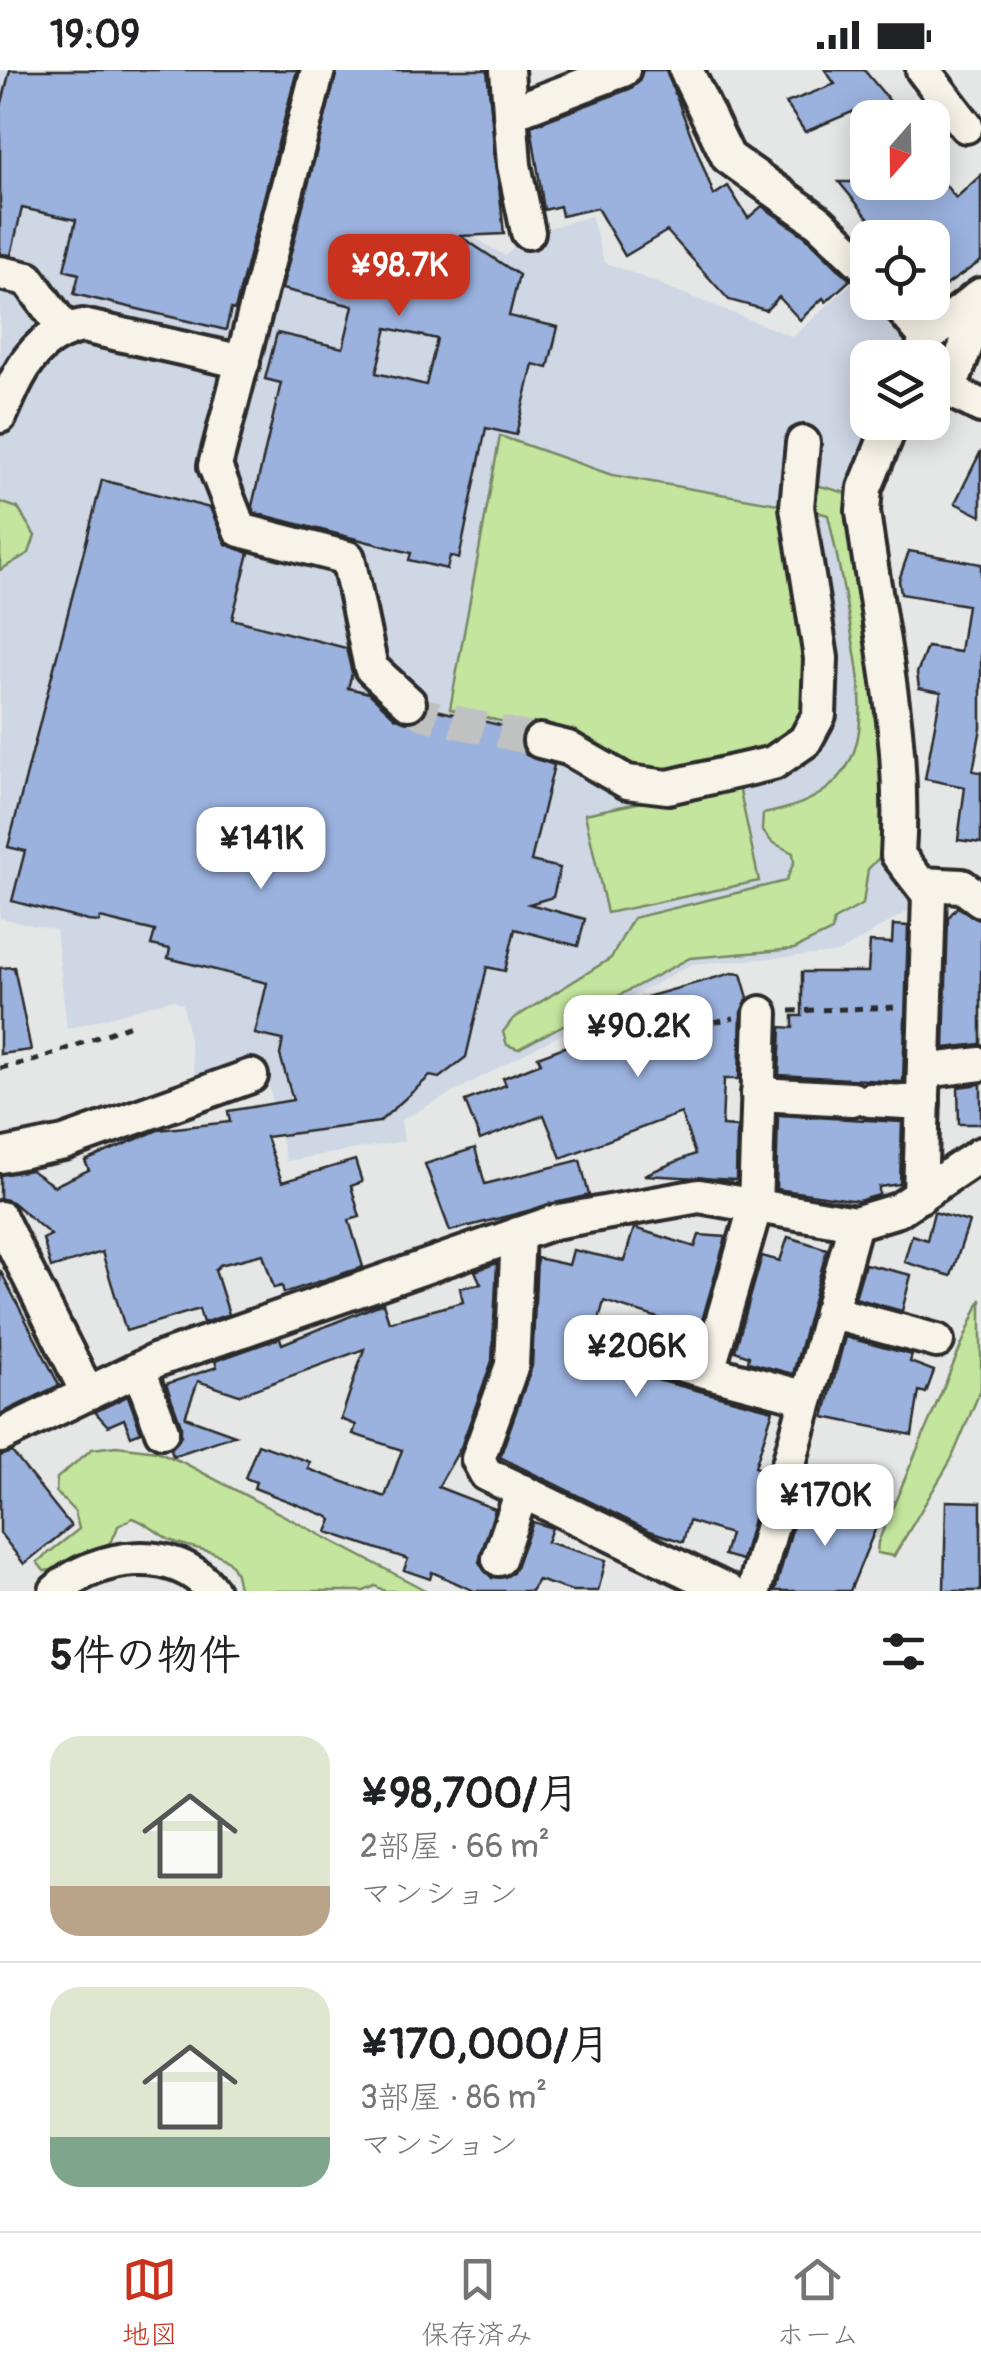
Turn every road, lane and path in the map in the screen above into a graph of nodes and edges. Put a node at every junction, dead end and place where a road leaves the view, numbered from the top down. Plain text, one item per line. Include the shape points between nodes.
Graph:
1 (318, 70) edge
2 (507, 70) edge
3 (624, 70) edge
4 (686, 70) edge
5 (923, 70) edge
6 (510, 113) junction
7 (966, 126) dead end
8 (528, 232) dead end
9 (850, 252) edge
10 (0, 273) edge
11 (979, 297) edge
12 (64, 329) junction
13 (931, 340) edge
14 (242, 362) junction
15 (981, 406) edge
16 (0, 416) edge
17 (885, 440) edge
18 (803, 444) dead end
19 (409, 703) tunnel mouth
20 (540, 741) tunnel mouth
21 (920, 884) junction
22 (981, 900) edge
23 (926, 1008) junction
24 (761, 1013) junction
25 (136, 1024) dead end
26 (683, 1028) dead end
27 (981, 1064) edge
28 (0, 1068) edge
29 (251, 1076) dead end
30 (923, 1087) junction
31 (758, 1094) junction
32 (981, 1154) edge
33 (0, 1156) edge
34 (981, 1176) edge
35 (933, 1187) junction
36 (755, 1208) junction
37 (0, 1218) edge
38 (854, 1222) junction
39 (518, 1234) junction
40 (830, 1312) junction
41 (937, 1340) dead end
42 (622, 1349) dead end
43 (139, 1369) junction
44 (708, 1372) junction
45 (88, 1394) junction
46 (807, 1398) junction
47 (162, 1431) dead end
48 (0, 1436) edge
49 (522, 1491) junction
50 (499, 1559) dead end
51 (56, 1591) edge
52 (212, 1591) edge
53 (728, 1591) edge
54 (754, 1591) edge

1 - 14 street
2 - 6 street
3 - 6 street
4 - 9 street via 728,157
5 - 7 street
6 - 8 street
10 - 12 street via 28,278
11 - 13 street
11 - 15 street via 949,390
12 - 14 street via 83,326
12 - 16 street via 38,346
14 - 19 street via 216,466 240,530 348,558 372,668
17 - 21 street via 862,512 892,680 902,788 898,855
18 - 20 street via 797,506 821,658 819,715 804,741 773,763 668,787 627,782 568,748
21 - 22 street via 962,886
21 - 23 street via 929,895
23 - 24 path
23 - 30 street
24 - 26 path
24 - 31 street
25 - 28 path
27 - 30 street
29 - 33 street via 64,1143
30 - 31 street via 861,1100
30 - 35 street
31 - 36 street
32 - 35 street
34 - 35 street
35 - 38 street via 898,1210
36 - 38 street
36 - 39 street via 699,1196
36 - 44 street
37 - 45 street
38 - 40 street
39 - 43 street
39 - 49 street via 512,1366 478,1459 486,1474
40 - 41 street
40 - 46 street
42 - 44 street
43 - 45 street
43 - 47 street
44 - 46 street
45 - 48 street
46 - 54 street
49 - 50 street
49 - 53 street
51 - 52 street via 94,1568 142,1558 172,1562

